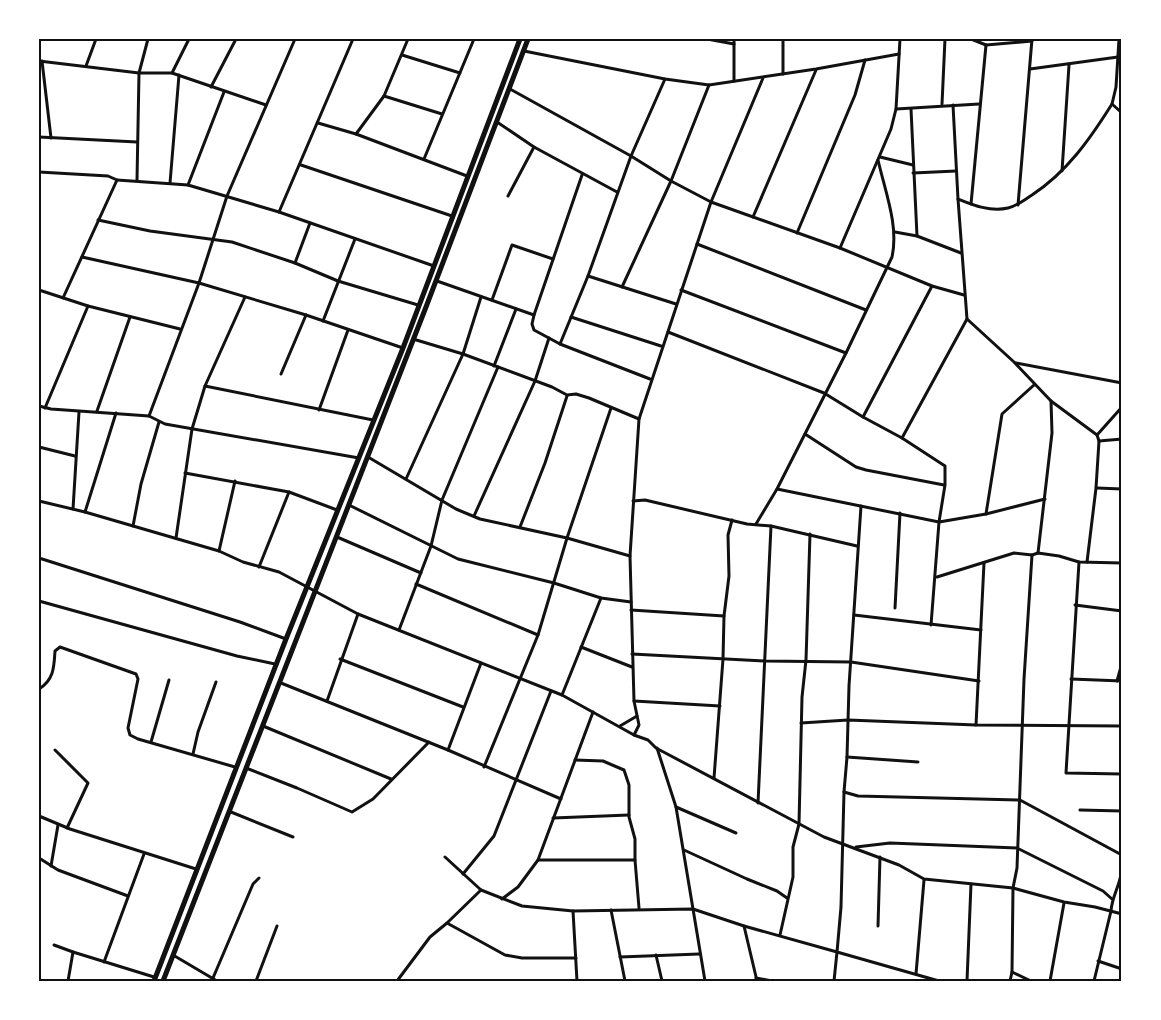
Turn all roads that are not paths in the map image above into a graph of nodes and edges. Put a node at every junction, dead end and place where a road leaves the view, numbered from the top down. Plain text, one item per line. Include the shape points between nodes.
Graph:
1 (96, 39) edge
2 (148, 39) edge
3 (189, 39) edge
4 (236, 39) edge
5 (295, 39) edge
6 (353, 39) edge
7 (408, 39) edge
8 (474, 39) edge
9 (520, 39) edge
10 (528, 39) edge
11 (707, 39) edge
12 (734, 39) edge
13 (783, 39) edge
14 (900, 39) edge
15 (945, 39) edge
16 (971, 39) edge
17 (1119, 39) edge
18 (1032, 40) edge
19 (734, 44) junction
20 (986, 45) junction
21 (524, 51) junction
22 (899, 54) junction
23 (402, 55) junction
24 (1118, 57) junction
25 (864, 60) junction
26 (41, 61) edge
27 (1069, 65) junction
28 (86, 66) junction
29 (1117, 67) junction
30 (1122, 67) edge
31 (816, 69) junction
32 (1030, 69) junction
33 (139, 73) junction
34 (172, 73) junction
35 (460, 73) junction
36 (783, 74) junction
37 (179, 75) junction
38 (763, 78) junction
39 (665, 79) junction
40 (734, 81) junction
41 (709, 85) junction
42 (211, 87) junction
43 (510, 89) junction
44 (224, 91) junction
45 (384, 96) junction
46 (942, 104) junction
47 (979, 104) junction
48 (1112, 104) junction
49 (266, 105) junction
50 (953, 105) junction
51 (896, 109) junction
52 (911, 109) junction
53 (1122, 113) edge
54 (443, 114) junction
55 (497, 122) junction
56 (318, 123) junction
57 (356, 134) junction
58 (39, 137) edge
59 (51, 138) junction
60 (136, 142) junction
61 (534, 147) junction
62 (631, 156) junction
63 (879, 158) junction
64 (424, 160) junction
65 (301, 165) junction
66 (913, 165) junction
67 (956, 171) junction
68 (1062, 171) junction
69 (39, 172) edge
70 (913, 173) junction
71 (582, 175) junction
72 (467, 176) junction
73 (117, 180) junction
74 (136, 180) junction
75 (671, 181) junction
76 (170, 183) junction
77 (188, 185) junction
78 (616, 192) junction
79 (227, 196) junction
80 (508, 196) dead end
81 (958, 199) junction
82 (711, 202) junction
83 (971, 204) junction
84 (1018, 205) junction
85 (279, 212) junction
86 (452, 216) junction
87 (753, 217) junction
88 (98, 220) junction
89 (310, 223) junction
90 (895, 232) junction
91 (797, 233) junction
92 (917, 236) junction
93 (213, 239) junction
94 (356, 239) junction
95 (696, 244) junction
96 (840, 248) junction
97 (962, 254) junction
98 (82, 257) junction
99 (553, 259) junction
100 (295, 263) junction
101 (434, 266) junction
102 (887, 267) junction
103 (588, 276) junction
104 (338, 281) junction
105 (436, 281) junction
106 (199, 283) junction
107 (932, 286) junction
108 (622, 287) junction
109 (39, 290) edge
110 (681, 290) junction
111 (964, 295) junction
112 (245, 297) junction
113 (481, 297) junction
114 (63, 298) junction
115 (492, 300) junction
116 (676, 304) junction
117 (418, 305) junction
118 (88, 306) junction
119 (516, 309) junction
120 (866, 310) junction
121 (306, 315) junction
122 (534, 315) junction
123 (130, 317) junction
124 (571, 317) junction
125 (967, 319) junction
126 (323, 321) junction
127 (180, 329) junction
128 (348, 329) junction
129 (667, 332) junction
130 (549, 338) junction
131 (413, 339) junction
132 (560, 344) junction
133 (661, 346) junction
134 (403, 348) junction
135 (846, 352) junction
136 (463, 354) junction
137 (1014, 362) junction
138 (496, 366) junction
139 (281, 374) dead end
140 (650, 379) junction
141 (534, 381) junction
142 (1122, 382) edge
143 (1035, 384) junction
144 (205, 386) junction
145 (824, 393) junction
146 (567, 395) junction
147 (1051, 401) junction
148 (39, 406) edge
149 (1122, 407) edge
150 (45, 408) junction
151 (611, 408) junction
152 (319, 410) junction
153 (79, 411) junction
154 (97, 411) junction
155 (116, 413) junction
156 (149, 416) junction
157 (863, 417) junction
158 (639, 419) junction
159 (373, 420) junction
160 (159, 422) junction
161 (192, 429) junction
162 (805, 434) junction
163 (1097, 435) junction
164 (902, 438) junction
165 (1122, 439) edge
166 (1099, 441) junction
167 (39, 447) edge
168 (75, 456) junction
169 (367, 456) junction
170 (359, 458) junction
171 (185, 473) junction
172 (406, 479) junction
173 (235, 481) junction
174 (945, 485) junction
175 (1096, 488) junction
176 (777, 489) junction
177 (1122, 489) edge
178 (290, 492) junction
179 (1045, 499) junction
180 (442, 500) junction
181 (39, 501) edge
182 (633, 501) junction
183 (349, 505) junction
184 (861, 506) junction
185 (73, 509) junction
186 (339, 510) junction
187 (85, 512) junction
188 (900, 513) junction
189 (986, 514) junction
190 (474, 516) junction
191 (732, 520) junction
192 (939, 522) junction
193 (756, 524) junction
194 (133, 526) junction
195 (771, 526) junction
196 (520, 527) junction
197 (810, 534) junction
198 (336, 537) junction
199 (567, 538) junction
200 (176, 539) junction
201 (431, 546) junction
202 (857, 546) junction
203 (219, 551) junction
204 (1038, 553) junction
205 (1032, 555) junction
206 (630, 556) junction
207 (1122, 556) edge
208 (39, 558) edge
209 (1078, 562) junction
210 (1087, 562) junction
211 (984, 563) junction
212 (1121, 563) edge
213 (259, 567) junction
214 (421, 573) junction
215 (936, 577) junction
216 (554, 583) junction
217 (416, 585) junction
218 (307, 589) junction
219 (314, 592) junction
220 (602, 597) junction
221 (39, 601) edge
222 (631, 602) junction
223 (1075, 605) junction
224 (895, 608) dead end
225 (631, 610) junction
226 (1122, 611) edge
227 (358, 614) junction
228 (854, 615) junction
229 (724, 616) junction
230 (931, 625) junction
231 (399, 630) junction
232 (981, 630) junction
233 (538, 635) junction
234 (286, 639) junction
235 (581, 647) junction
236 (632, 654) junction
237 (723, 658) junction
238 (340, 659) junction
239 (806, 660) junction
240 (765, 661) junction
241 (851, 662) junction
242 (481, 663) junction
243 (1122, 663) edge
244 (277, 665) junction
245 (632, 667) junction
246 (519, 679) junction
247 (1071, 679) junction
248 (169, 680) dead end
249 (979, 681) junction
250 (1117, 681) junction
251 (1122, 681) edge
252 (216, 682) dead end
253 (279, 682) junction
254 (39, 689) edge
255 (551, 691) junction
256 (562, 695) junction
257 (327, 701) junction
258 (634, 701) junction
259 (720, 706) junction
260 (463, 707) junction
261 (593, 712) junction
262 (637, 716) junction
263 (848, 720) junction
264 (801, 723) junction
265 (976, 724) junction
266 (1023, 725) junction
267 (1068, 725) junction
268 (263, 726) junction
269 (620, 726) junction
270 (1122, 726) edge
271 (634, 735) junction
272 (429, 742) junction
273 (151, 743) junction
274 (657, 748) junction
275 (55, 750) dead end
276 (448, 750) junction
277 (193, 754) junction
278 (847, 757) junction
279 (575, 760) junction
280 (918, 762) dead end
281 (238, 767) junction
282 (484, 767) junction
283 (246, 768) junction
284 (1122, 774) edge
285 (714, 778) junction
286 (391, 779) junction
287 (515, 780) junction
288 (844, 792) junction
289 (561, 799) junction
290 (1020, 800) junction
291 (758, 803) junction
292 (676, 807) junction
293 (1080, 810) dead end
294 (1122, 811) edge
295 (230, 812) junction
296 (629, 815) junction
297 (39, 816) edge
298 (553, 818) junction
299 (799, 824) junction
300 (58, 825) junction
301 (66, 828) junction
302 (736, 833) dead end
303 (293, 837) dead end
304 (843, 843) junction
305 (854, 847) junction
306 (1017, 848) junction
307 (684, 850) junction
308 (1121, 852) edge
309 (144, 854) junction
310 (446, 857) dead end
311 (880, 857) junction
312 (39, 858) edge
313 (538, 860) junction
314 (635, 860) junction
315 (51, 866) junction
316 (197, 870) junction
317 (463, 874) junction
318 (259, 878) dead end
319 (924, 879) junction
320 (970, 884) junction
321 (1013, 888) junction
322 (481, 891) junction
323 (128, 896) junction
324 (787, 898) junction
325 (502, 899) junction
326 (1112, 899) junction
327 (1064, 902) junction
328 (639, 908) junction
329 (693, 909) junction
330 (611, 910) junction
331 (573, 911) junction
332 (1112, 911) junction
333 (1122, 915) edge
334 (447, 923) junction
335 (277, 926) dead end
336 (744, 926) junction
337 (878, 926) dead end
338 (780, 935) junction
339 (54, 945) dead end
340 (73, 952) junction
341 (837, 952) junction
342 (699, 954) junction
343 (174, 955) junction
344 (656, 955) junction
345 (620, 957) junction
346 (576, 958) junction
347 (1098, 961) junction
348 (104, 962) junction
349 (1122, 969) edge
350 (1012, 972) junction
351 (916, 974) junction
352 (155, 979) edge
353 (757, 979) edge
354 (215, 980) edge
355 (68, 981) edge
356 (163, 981) edge
357 (256, 981) edge
358 (397, 981) edge
359 (577, 981) edge
360 (625, 981) edge
361 (662, 981) edge
362 (705, 981) edge
363 (772, 981) edge
364 (834, 981) edge
365 (939, 981) edge
366 (967, 981) edge
367 (1010, 981) edge
368 (1031, 981) edge
369 (1050, 981) edge
370 (1094, 981) edge

1 - 28 street
2 - 33 street
3 - 34 street
4 - 42 street
5 - 49 street
6 - 56 street
7 - 23 street
8 - 35 street
9 - 72 main road
10 - 21 main road
11 - 19 street
12 - 19 street
13 - 36 street
14 - 22 street
15 - 46 street
16 - 20 street
17 - 24 street
18 - 20 street
18 - 32 street
19 - 40 street
20 - 47 street
21 - 39 street
21 - 43 main road
22 - 25 street
22 - 51 street
23 - 35 street
23 - 45 street
24 - 27 street
24 - 29 street
25 - 31 street
25 - 91 street via 855,95
26 - 28 street
26 - 59 street
27 - 32 street
27 - 68 street
28 - 33 street
29 - 30 street
29 - 48 street
31 - 36 street
31 - 87 street
32 - 84 street
33 - 34 street
33 - 60 street
34 - 37 street
35 - 54 street
36 - 38 street
37 - 42 street
37 - 76 street
38 - 40 street
38 - 82 street
39 - 41 street
39 - 62 street
40 - 41 street
41 - 75 street
42 - 44 street
43 - 55 main road
43 - 62 street
44 - 49 street
44 - 77 street
45 - 54 street
45 - 57 street
46 - 50 street
46 - 52 street
47 - 50 street
47 - 83 street
48 - 53 street
48 - 68 street via 1092,137
49 - 79 street
50 - 67 street
51 - 52 street
51 - 63 street
52 - 66 street
54 - 64 street
55 - 61 street
55 - 105 main road
56 - 57 street
56 - 65 street
57 - 64 street
58 - 59 street
59 - 60 street
60 - 74 street
61 - 71 street
61 - 80 street
62 - 75 street
62 - 78 street
63 - 66 street
63 - 90 street
63 - 96 street
64 - 72 street
65 - 85 street
65 - 86 street
66 - 70 street
67 - 70 street
67 - 81 street
68 - 84 street
69 - 73 street via 108,176
70 - 92 street
71 - 78 street
71 - 99 street
72 - 86 main road
73 - 74 street
73 - 88 street
74 - 76 street
75 - 82 street
75 - 108 street
76 - 77 street
77 - 79 street
78 - 103 street
79 - 85 street
79 - 93 street
81 - 83 street
81 - 97 street
82 - 87 street
82 - 95 street
83 - 84 street via 991,210
85 - 89 street
86 - 101 main road
87 - 91 street
88 - 93 street
88 - 98 street
89 - 94 street
89 - 100 street
90 - 92 street
90 - 102 street
91 - 96 street
92 - 97 street
93 - 100 street
93 - 106 street
94 - 101 street
94 - 104 street
95 - 110 street
95 - 120 street
96 - 102 street
97 - 111 street
98 - 106 street
98 - 114 street
99 - 115 street via 512,245
99 - 122 street
100 - 104 street
101 - 117 main road
102 - 107 street
102 - 120 street
103 - 108 street
103 - 124 street
104 - 117 street
104 - 126 street
105 - 113 street
105 - 131 main road
106 - 112 street
106 - 127 street
107 - 111 street
107 - 157 street
108 - 116 street
109 - 114 street
110 - 116 street
110 - 135 street
111 - 125 street
112 - 121 street
112 - 144 street
113 - 115 street
113 - 136 street
114 - 118 street
115 - 119 street
116 - 129 street
117 - 134 main road
118 - 123 street
118 - 150 street
119 - 122 street
119 - 138 street
120 - 135 street
121 - 126 street
121 - 139 street
122 - 130 street via 533,328
123 - 127 street
123 - 154 street
124 - 132 street
124 - 133 street
125 - 137 street
125 - 164 street
126 - 128 street
127 - 156 street
128 - 134 street
128 - 152 street
129 - 133 street
129 - 145 street
130 - 132 street
130 - 141 street
131 - 136 street
131 - 169 main road
132 - 140 street
133 - 140 street
134 - 159 main road
135 - 145 street
136 - 138 street
136 - 172 street
137 - 142 street
137 - 143 street
138 - 141 street
138 - 180 street
140 - 158 street
141 - 146 street
141 - 190 street
143 - 147 street
143 - 189 street via 1002,414
144 - 152 street
144 - 161 street
145 - 157 street
145 - 162 street
146 - 151 street via 576,394
146 - 196 street
147 - 163 street
147 - 179 street
148 - 150 street
149 - 163 street
150 - 153 street
151 - 158 street
151 - 199 street
152 - 159 street
153 - 154 street
153 - 168 street
154 - 155 street
155 - 156 street
155 - 187 street
156 - 160 street
157 - 164 street
158 - 182 street
159 - 170 main road
160 - 161 street
160 - 194 street
161 - 170 street
161 - 171 street
162 - 174 street via 866,470
162 - 176 street
163 - 166 street
164 - 174 street via 945,466
165 - 166 street
166 - 175 street
167 - 168 street
168 - 185 street
169 - 172 street
169 - 183 main road
170 - 186 main road
171 - 173 street
171 - 200 street
172 - 180 street
173 - 178 street
173 - 203 street
174 - 192 street
175 - 177 street
175 - 210 street
176 - 184 street
176 - 193 street
178 - 186 street
178 - 213 street
179 - 189 street
179 - 204 street
180 - 190 street
180 - 201 street
181 - 185 street
182 - 191 street via 645,500
182 - 206 street
183 - 198 main road
183 - 201 street
184 - 188 street
184 - 202 street
185 - 187 street
186 - 218 main road
187 - 194 street
188 - 192 street
188 - 224 street
189 - 192 street
190 - 196 street
191 - 193 street
191 - 229 street
192 - 215 street
193 - 195 street
194 - 200 street
195 - 197 street
195 - 240 street
196 - 199 street
197 - 202 street
197 - 239 street
198 - 214 street
198 - 219 main road
199 - 206 street
199 - 216 street
200 - 203 street
201 - 214 street
201 - 216 street via 458,560
202 - 228 street
203 - 213 street
204 - 205 street
204 - 209 street
205 - 211 street via 1014,553
205 - 266 street
206 - 222 street
207 - 212 street
208 - 234 street
209 - 210 street
209 - 223 street
210 - 212 street
211 - 215 street
211 - 232 street
213 - 218 street via 279,572
214 - 217 street
215 - 230 street
216 - 220 street
216 - 233 street
217 - 231 street
217 - 233 street
218 - 219 street
218 - 234 main road
219 - 227 street
219 - 253 main road
220 - 222 street
220 - 235 street
221 - 244 street
222 - 225 street
223 - 226 street
223 - 247 street
225 - 229 street
225 - 236 street
227 - 231 street
227 - 238 street
228 - 230 street
228 - 241 street
229 - 237 street
230 - 232 street
231 - 242 street
232 - 249 street
233 - 246 street
234 - 244 main road
235 - 245 street
235 - 256 street
236 - 237 street
236 - 245 street
237 - 240 street
237 - 259 street
238 - 257 street
238 - 260 street
239 - 240 street
239 - 241 street
239 - 264 street
240 - 291 street
241 - 249 street
241 - 263 street
242 - 246 street
242 - 260 street
243 - 250 street
244 - 281 main road
245 - 258 street
246 - 255 street
246 - 282 street
247 - 250 street
247 - 267 street
248 - 273 street
249 - 265 street
250 - 251 street
252 - 277 street
253 - 257 street
253 - 268 main road
254 - 273 street via 51,677 55,651 60,647 136,674 128,728 130,735
255 - 256 street
255 - 287 street
256 - 261 street
257 - 272 street
258 - 259 street
258 - 262 street
259 - 285 street
260 - 276 street
261 - 269 street
261 - 279 street
262 - 269 street
262 - 271 street via 639,725
263 - 264 street
263 - 265 street
263 - 278 street
264 - 299 street
265 - 266 street
266 - 267 street
266 - 290 street
267 - 270 street
267 - 284 street via 1066,773
268 - 283 main road
268 - 286 street
269 - 271 street
271 - 274 street
272 - 276 street
272 - 286 street
273 - 277 street
274 - 285 street
274 - 292 street
275 - 301 street via 88,783
276 - 282 street
277 - 281 street
278 - 280 street
278 - 288 street
279 - 289 street
279 - 296 street via 603,761 624,770 629,785
281 - 316 main road
282 - 287 street
283 - 286 street via 352,812 373,799
283 - 295 main road
285 - 291 street
287 - 289 street
287 - 317 street via 494,836
288 - 290 street via 858,796
288 - 304 street
289 - 298 street
290 - 306 street
290 - 308 street
291 - 299 street
292 - 302 street
292 - 307 street
293 - 294 street
295 - 303 street
295 - 343 main road
296 - 298 street
296 - 314 street
297 - 300 street
298 - 313 street
299 - 304 street
299 - 324 street
300 - 301 street
300 - 315 street
301 - 309 street
304 - 305 street
304 - 341 street
305 - 306 street via 890,843
305 - 311 street
306 - 321 street
306 - 326 street
307 - 324 street
307 - 329 street
308 - 326 street via 1121,874
309 - 316 street
309 - 323 street
310 - 317 street
311 - 319 street
311 - 337 street
312 - 315 street
313 - 314 street
313 - 325 street via 518,887
314 - 328 street
315 - 323 street
316 - 352 main road
317 - 322 street
318 - 354 street
319 - 320 street
319 - 351 street
320 - 321 street
320 - 366 street
321 - 327 street
321 - 350 street
322 - 325 street
322 - 334 street
323 - 348 street
324 - 338 street
325 - 331 street via 528,907
326 - 332 street
327 - 332 street
327 - 369 street
328 - 329 street
328 - 330 street
329 - 336 street
329 - 342 street
330 - 331 street
330 - 345 street
331 - 346 street
332 - 333 street
332 - 347 street
334 - 346 street via 505,955
334 - 358 street via 430,937
335 - 357 street
336 - 338 street
336 - 353 street
338 - 341 street
339 - 340 street
340 - 348 street
340 - 355 street
341 - 351 street
341 - 364 street
342 - 344 street
342 - 362 street
343 - 354 street
343 - 356 main road
344 - 345 street
344 - 361 street
345 - 360 street
346 - 359 street
347 - 349 street
347 - 370 street
348 - 352 street
350 - 367 street
350 - 368 street
351 - 365 street
353 - 363 street

